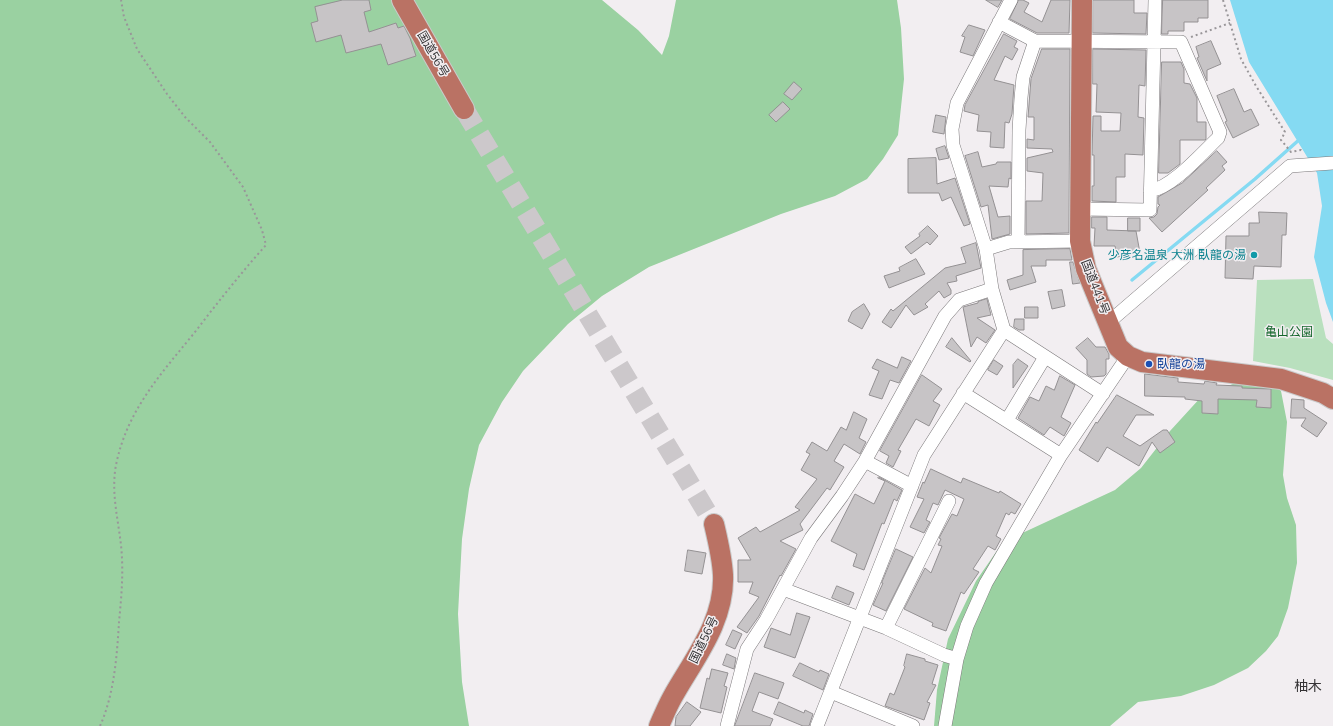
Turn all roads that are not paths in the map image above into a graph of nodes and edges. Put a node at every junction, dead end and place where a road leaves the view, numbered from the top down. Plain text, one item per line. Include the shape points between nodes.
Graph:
1 (402, 0) edge
2 (1011, 0) edge
3 (1082, 0) edge
4 (1155, 0) edge
5 (999, 22) junction
6 (1035, 40) junction
7 (1081, 40) junction
8 (1154, 41) junction
9 (464, 109) tunnel mouth
10 (1333, 163) edge
11 (1150, 191) junction
12 (1081, 209) junction
13 (1080, 241) junction
14 (1018, 242) junction
15 (986, 249) junction
16 (992, 289) junction
17 (1109, 322) junction
18 (1004, 330) junction
19 (1128, 356) junction
20 (1045, 357) junction
21 (963, 393) junction
22 (1103, 394) junction
23 (1333, 399) edge
24 (1007, 420) junction
25 (1061, 455) junction
26 (865, 461) junction
27 (912, 486) junction
28 (949, 501) dead end
29 (714, 524) tunnel mouth
30 (783, 589) junction
31 (860, 619) junction
32 (886, 628) junction
33 (957, 659) junction
34 (831, 692) junction
35 (659, 726) edge
36 (727, 726) edge
37 (817, 726) edge
38 (913, 726) edge
39 (945, 726) edge

1 - 9 highway, 国道56号
2 - 5 street
3 - 7 highway, 国道441号
4 - 8 street
5 - 6 street
5 - 15 street via 957,103 952,129 953,145
6 - 7 street
6 - 14 street via 1022,77 1020,98
7 - 8 street
7 - 12 highway, 国道441号
8 - 11 street
8 - 11 street via 1181,42 1220,132 1218,138 1177,176 1158,190
10 - 17 street via 1305,159 1290,166
11 - 12 street via 1150,210
12 - 13 highway, 国道441号
13 - 14 street
13 - 17 highway, 国道441号 via 1086,269
14 - 15 street
15 - 16 street
16 - 18 street
16 - 26 street via 959,300 945,316
17 - 19 highway, 国道441号 via 1118,347
18 - 20 street
18 - 21 street
19 - 22 street
19 - 23 highway via 1142,362 1282,379
20 - 22 street
20 - 24 street
21 - 24 street
21 - 27 street via 924,455
22 - 25 street
24 - 25 street
25 - 33 street via 986,583 967,626
26 - 27 street
26 - 30 street via 811,538
27 - 31 street
28 - 32 street
29 - 35 highway, 国道56号 via 721,550 723,577 719,608 706,642 671,699
30 - 31 street
30 - 36 street via 747,649
31 - 32 street
31 - 34 street
32 - 33 street
33 - 39 street
34 - 37 street
34 - 38 street

